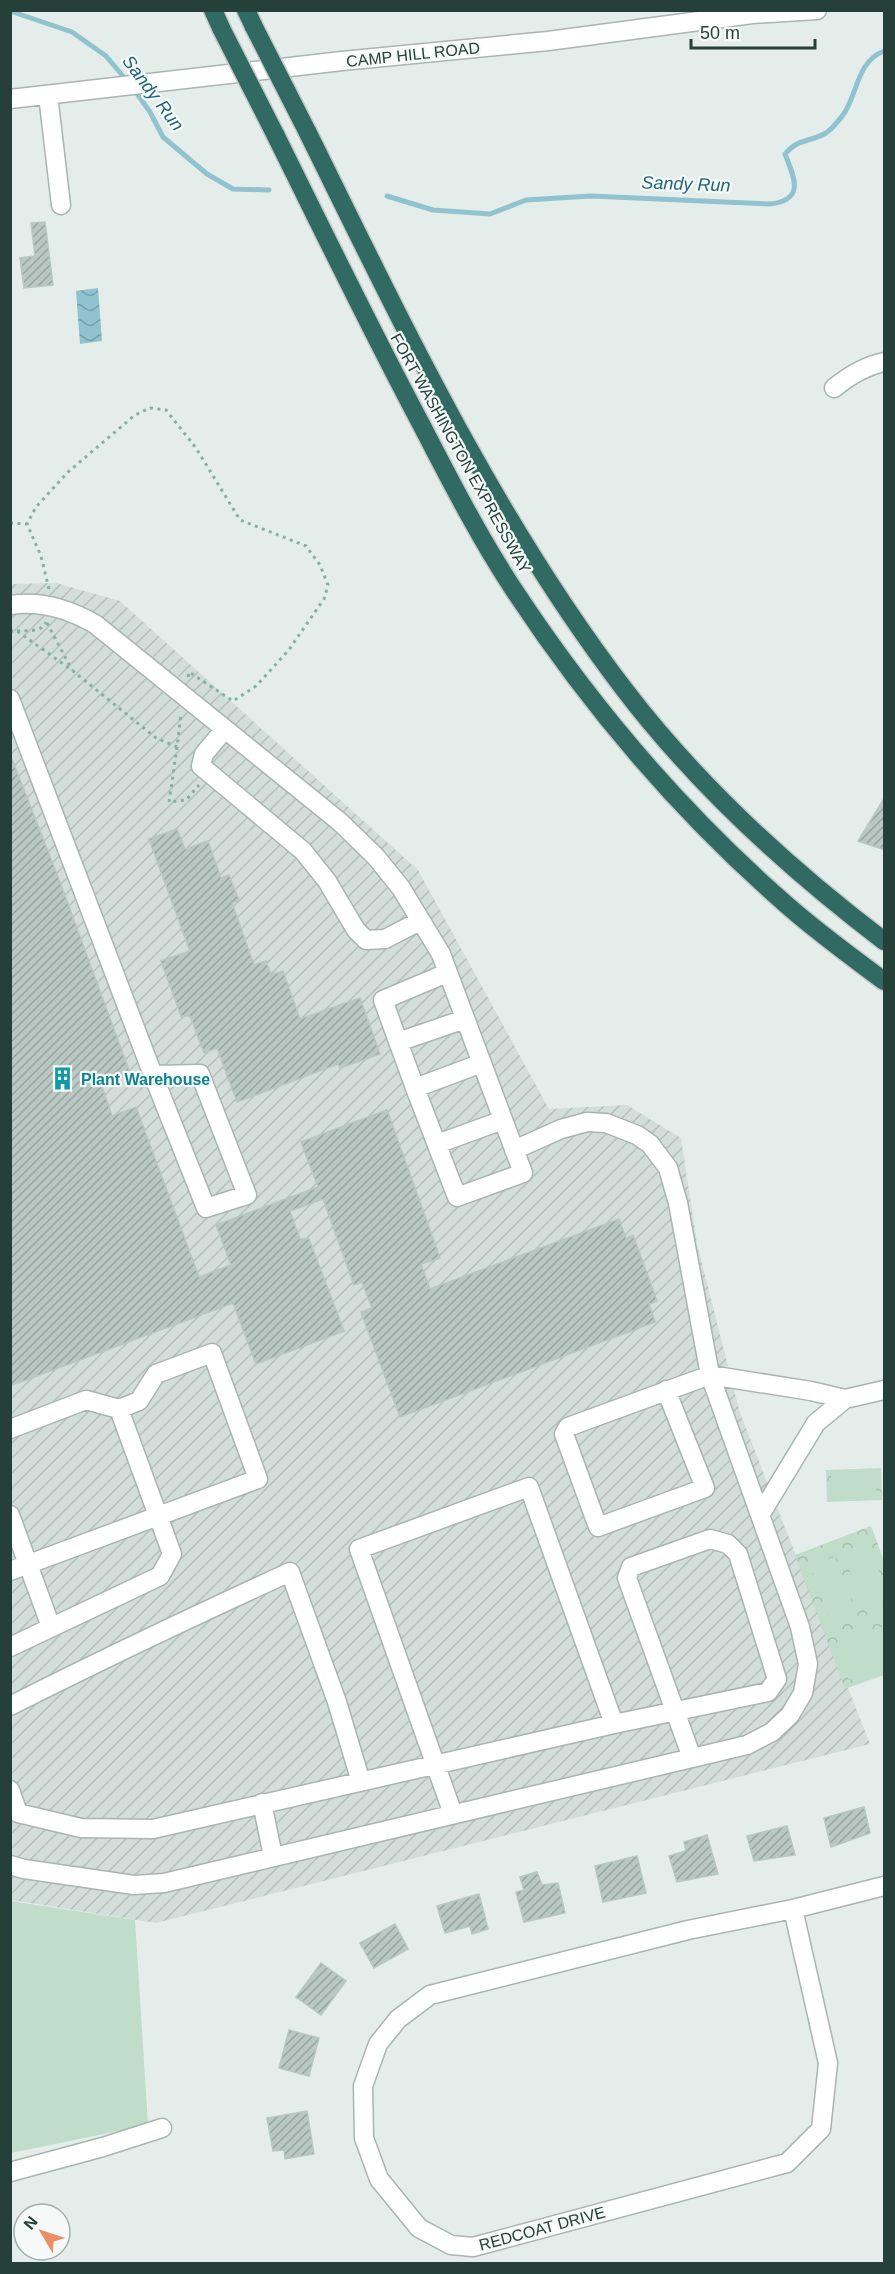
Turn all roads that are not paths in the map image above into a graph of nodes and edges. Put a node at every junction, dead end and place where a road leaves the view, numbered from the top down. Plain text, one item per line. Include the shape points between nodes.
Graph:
1 (213, 10) edge
2 (817, 10) edge
3 (250, 19) edge
4 (48, 95) junction
5 (10, 99) edge
6 (61, 205) dead end
7 (885, 362) edge
8 (834, 388) dead end
9 (10, 604) edge
10 (10, 699) edge
11 (225, 729) junction
12 (420, 921) junction
13 (885, 942) edge
14 (447, 973) junction
15 (885, 981) edge
16 (465, 1019) junction
17 (398, 1042) junction
18 (482, 1064) junction
19 (153, 1075) junction
20 (415, 1088) junction
21 (503, 1120) junction
22 (437, 1144) junction
23 (514, 1150) junction
24 (710, 1375) junction
25 (885, 1389) edge
26 (666, 1390) junction
27 (845, 1399) junction
28 (119, 1409) junction
29 (10, 1429) edge
30 (10, 1515) edge
31 (760, 1515) junction
32 (158, 1516) junction
33 (28, 1564) junction
34 (10, 1571) edge
35 (51, 1628) junction
36 (10, 1647) edge
37 (10, 1706) edge
38 (676, 1711) junction
39 (614, 1724) junction
40 (692, 1758) junction
41 (436, 1766) junction
42 (361, 1782) junction
43 (10, 1790) edge
44 (262, 1803) junction
45 (453, 1814) junction
46 (273, 1856) junction
47 (10, 1865) edge
48 (885, 1886) edge
49 (793, 1909) junction
50 (162, 2128) dead end
51 (10, 2172) edge

1 - 15 highway, FORT WASHINGTON EXPRESSWAY, bridge via 372,332 462,502 548,639 623,737 729,852 811,925
2 - 4 street, CAMP HILL ROAD via 752,14 548,41
3 - 13 highway, FORT WASHINGTON EXPRESSWAY, bridge via 403,326 548,583 668,742 744,823
4 - 5 street, CAMP HILL ROAD
4 - 6 street
7 - 8 street via 856,372
9 - 11 street via 47,605 95,624
10 - 19 street
11 - 12 street via 357,837 400,888
11 - 12 street via 204,754 201,766 303,850 366,940 385,939
12 - 14 street via 441,954
14 - 16 street
14 - 17 street via 383,1000
16 - 17 street
16 - 18 street
17 - 20 street
18 - 20 street
18 - 21 street
19 - 19 street via 206,1208 247,1195 200,1074
20 - 22 street
21 - 22 street
21 - 23 street
22 - 23 street via 457,1197 523,1173
23 - 24 street via 587,1122 621,1127 655,1150 674,1183
24 - 26 street
24 - 27 street
24 - 31 street
25 - 27 street
26 - 26 street via 568,1427 564,1434 598,1527 705,1488
27 - 31 street via 816,1423
28 - 29 street via 86,1400
28 - 32 street
28 - 32 street via 139,1401 156,1374 212,1353 258,1479
30 - 33 street
31 - 40 street via 800,1627 808,1664 803,1693 790,1715 772,1731 747,1745
32 - 33 street
32 - 35 street via 172,1554 160,1576
33 - 34 street
33 - 35 street
35 - 36 street
37 - 42 street via 290,1572
38 - 38 street via 768,1692 777,1678 738,1554 728,1544 710,1539 631,1567 627,1578
38 - 39 street
38 - 40 street
39 - 41 street
39 - 41 street via 529,1487 358,1549
40 - 45 street
41 - 42 street
41 - 45 street
42 - 44 street
43 - 44 street via 18,1813 81,1828 153,1829
44 - 46 street
45 - 46 street
46 - 47 street via 164,1882 134,1885
48 - 49 street, REDCOAT DRIVE
49 - 49 street, REDCOAT DRIVE via 688,1930 430,1995 398,2019 378,2044 363,2086 364,2138 379,2179 419,2228 451,2245 473,2247 787,2163 821,2129 828,2063
50 - 51 street

